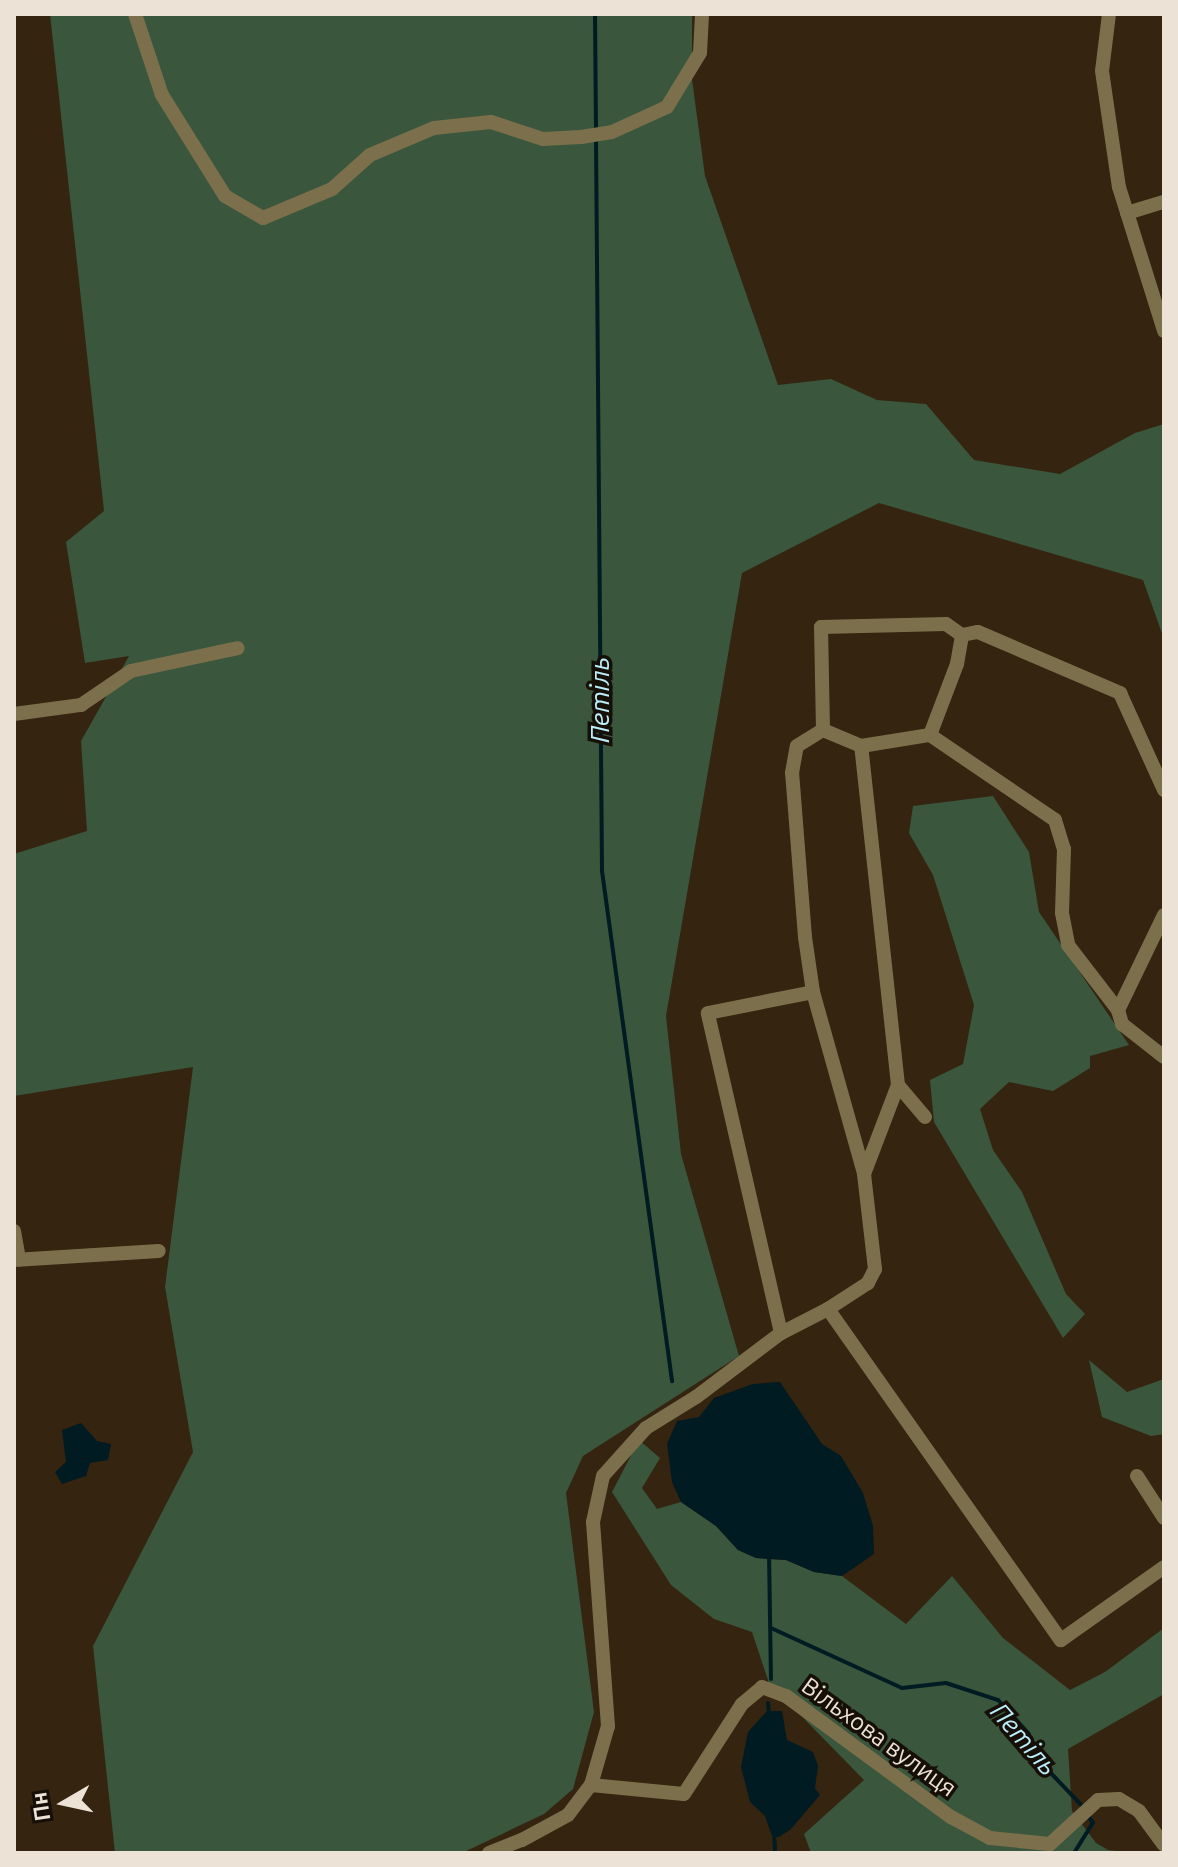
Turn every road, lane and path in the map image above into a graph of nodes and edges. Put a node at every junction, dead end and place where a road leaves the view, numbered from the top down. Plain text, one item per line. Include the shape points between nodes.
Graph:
1 (135, 14) edge
2 (702, 14) edge
3 (1109, 14) edge
4 (1164, 202) edge
5 (1127, 213) junction
6 (1164, 331) edge
7 (962, 635) junction
8 (238, 648) dead end
9 (14, 714) edge
10 (823, 730) junction
11 (930, 735) junction
12 (861, 746) junction
13 (1164, 790) edge
14 (1164, 915) edge
15 (813, 992) junction
16 (1118, 1010) junction
17 (1162, 1056) edge
18 (898, 1085) junction
19 (925, 1117) dead end
20 (864, 1174) junction
21 (14, 1231) edge
22 (159, 1251) dead end
23 (17, 1260) edge
24 (828, 1309) junction
25 (781, 1333) junction
26 (1137, 1476) dead end
27 (1164, 1518) edge
28 (1164, 1567) edge
29 (591, 1785) junction
30 (1164, 1845) edge
31 (489, 1853) edge

1 - 2 street via 162,95 225,196 263,218 332,189 370,155 434,128 491,122 543,139 581,137 612,132 667,107 700,53
3 - 5 street via 1102,71
4 - 5 street
5 - 6 street
7 - 10 street via 946,624 821,627
7 - 11 street via 957,664
7 - 13 street via 978,632 1120,693
8 - 9 street via 131,671 81,705
10 - 12 street
10 - 15 street via 797,746 792,773
11 - 12 street
11 - 16 street via 1055,820 1064,849 1062,913 1068,945
12 - 18 street
14 - 16 street
15 - 20 street
15 - 25 street via 708,1013
16 - 17 street via 1122,1024
18 - 19 street
18 - 20 street
20 - 24 street via 875,1269 868,1283
21 - 23 street
22 - 23 street
24 - 25 street
24 - 28 street via 1061,1640
25 - 29 street via 646,1428 608,1466 593,1522 608,1726
26 - 27 street
29 - 30 street, Вільхова вулиця via 684,1794 742,1704 762,1687 786,1696 951,1817 990,1838 1050,1844 1098,1800 1119,1799 1139,1811
29 - 31 street via 568,1815

